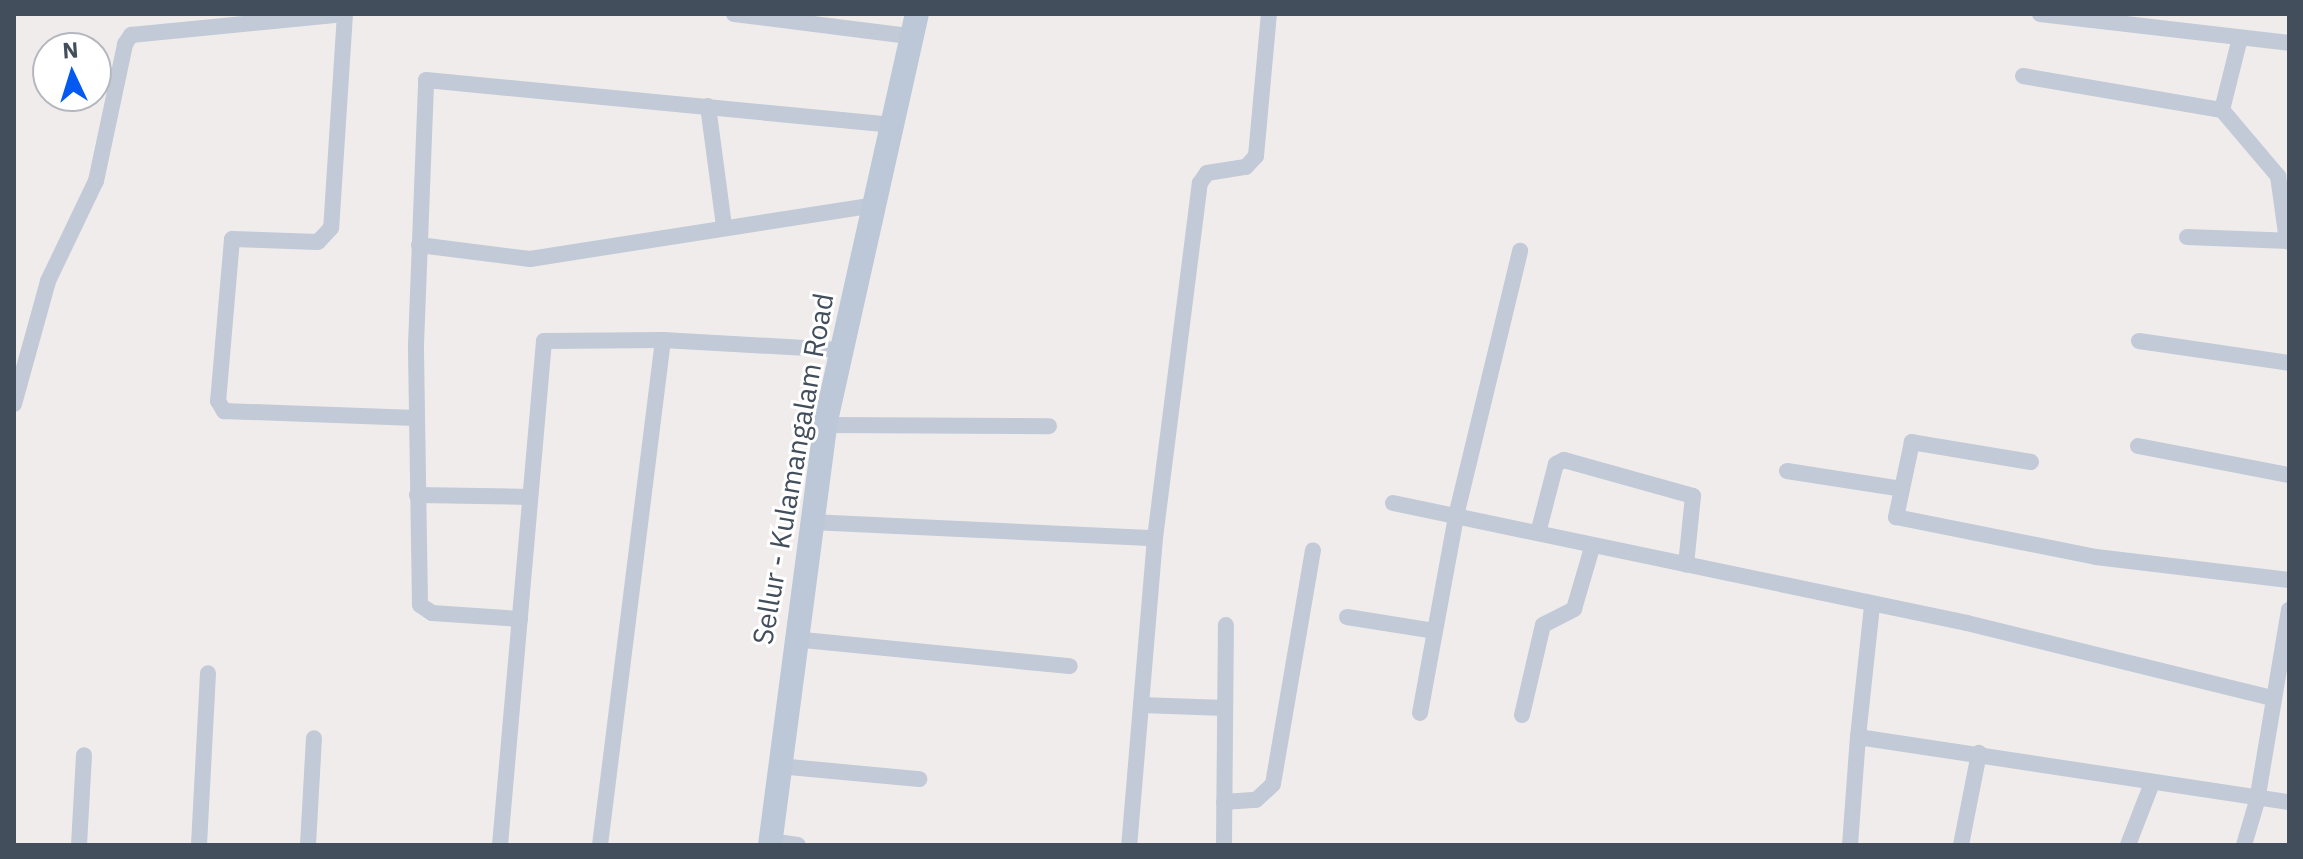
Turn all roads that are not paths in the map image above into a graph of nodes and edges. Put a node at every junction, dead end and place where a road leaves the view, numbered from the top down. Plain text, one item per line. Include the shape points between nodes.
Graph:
1 (734, 14) edge
2 (1269, 14) edge
3 (2040, 14) edge
4 (913, 25) edge
5 (2240, 38) junction
6 (2289, 43) edge
7 (2023, 76) dead end
8 (708, 106) junction
9 (2222, 110) junction
10 (891, 125) junction
11 (873, 205) junction
12 (724, 226) junction
13 (2187, 237) dead end
14 (2288, 241) edge
15 (419, 245) junction
16 (1520, 251) dead end
17 (663, 340) junction
18 (2139, 341) dead end
19 (840, 350) junction
20 (2289, 363) edge
21 (14, 404) edge
22 (416, 418) junction
23 (825, 425) junction
24 (1049, 426) dead end
25 (2138, 446) dead end
26 (2031, 462) dead end
27 (1787, 471) dead end
28 (2289, 475) edge
29 (1902, 489) junction
30 (417, 495) junction
31 (530, 497) junction
32 (1393, 503) dead end
33 (1456, 516) junction
34 (811, 522) junction
35 (1538, 533) junction
36 (1155, 538) junction
37 (1592, 548) junction
38 (1313, 550) dead end
39 (1686, 565) junction
40 (2289, 580) edge
41 (1872, 605) junction
42 (2289, 610) edge
43 (1347, 617) dead end
44 (520, 619) junction
45 (1226, 625) dead end
46 (1434, 631) junction
47 (793, 639) junction
48 (1070, 666) dead end
49 (208, 673) dead end
50 (2272, 698) junction
51 (1141, 705) junction
52 (1225, 708) junction
53 (1420, 713) dead end
54 (1522, 715) dead end
55 (1858, 737) junction
56 (314, 738) dead end
57 (1979, 753) junction
58 (84, 755) dead end
59 (778, 766) junction
60 (919, 779) dead end
61 (2152, 783) junction
62 (2257, 801) junction
63 (1224, 802) junction
64 (2289, 802) edge
65 (770, 843) edge
66 (79, 845) edge
67 (199, 845) edge
68 (308, 845) edge
69 (500, 845) edge
70 (600, 845) edge
71 (798, 845) edge
72 (1129, 845) edge
73 (1224, 845) edge
74 (1850, 845) edge
75 (1961, 845) edge
76 (2128, 845) edge
77 (2244, 845) edge

1 - 4 street
2 - 36 street via 1256,156 1246,167 1207,173 1200,183
3 - 5 street
4 - 10 main road, Sellur - Kulamangalam Road
5 - 6 street
5 - 9 street
7 - 9 street
8 - 10 street
8 - 12 street
8 - 15 street via 426,80
9 - 14 street via 2278,176
10 - 11 main road, Sellur - Kulamangalam Road
11 - 12 street
11 - 19 main road, Sellur - Kulamangalam Road
12 - 15 street via 521,259
13 - 14 street
15 - 22 street
16 - 33 street
17 - 19 street
17 - 31 street via 544,341
17 - 70 street
18 - 20 street
19 - 23 main road, Sellur - Kulamangalam Road
21 - 22 street via 48,281 96,181 131,35 345,14 331,228 318,242 232,239 218,401 224,411
22 - 30 street
23 - 24 street
23 - 34 main road, Sellur - Kulamangalam Road
25 - 28 street
26 - 29 street via 1912,442
27 - 29 street
29 - 40 street via 1896,517 2096,557
30 - 31 street
30 - 44 street via 424,611
31 - 44 street
32 - 33 street
33 - 35 street
33 - 46 street
34 - 36 street
34 - 47 main road, Sellur - Kulamangalam Road
35 - 37 street
35 - 39 street via 1556,464 1564,460 1693,496
36 - 51 street
37 - 39 street
37 - 54 street via 1574,609 1543,625
38 - 63 street via 1273,784 1256,800
39 - 41 street
41 - 50 street
41 - 55 street
42 - 50 street
43 - 46 street
44 - 69 street
45 - 52 street
46 - 53 street
47 - 48 street
47 - 59 main road, Sellur - Kulamangalam Road
49 - 67 street
50 - 62 street
51 - 52 street
51 - 72 street
52 - 63 street
55 - 57 street
55 - 74 street
56 - 68 street
57 - 61 street
57 - 75 street
58 - 66 street
59 - 60 street
59 - 65 main road, Sellur - Kulamangalam Road
61 - 62 street
61 - 76 street
62 - 64 street
62 - 77 street
63 - 73 street
65 - 71 street

